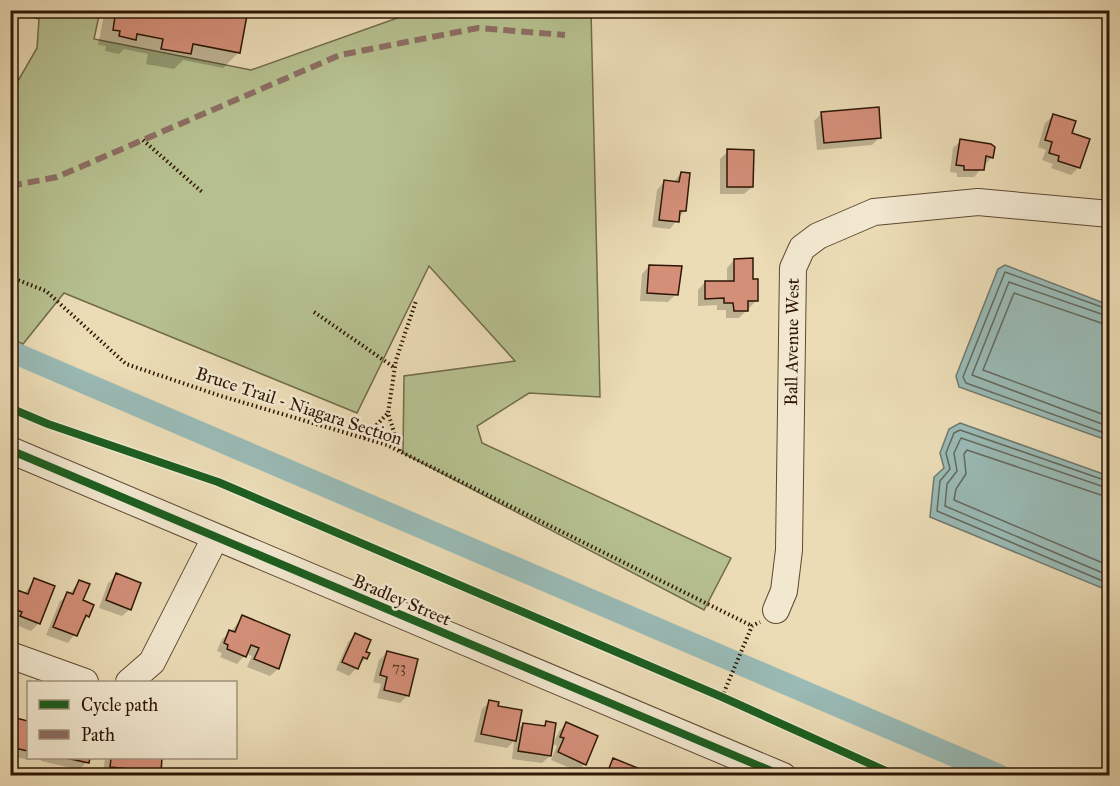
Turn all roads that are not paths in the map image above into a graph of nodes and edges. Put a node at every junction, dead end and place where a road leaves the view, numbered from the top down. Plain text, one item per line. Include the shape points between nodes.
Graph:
1 (1110, 214) edge
2 (10, 450) edge
3 (215, 538) junction
4 (776, 610) dead end
5 (10, 655) edge
6 (82, 681) edge
7 (130, 681) edge
8 (783, 776) edge

1 - 4 street, Ball Avenue West via 978,202 874,212 818,236 802,248 793,268 789,550 784,591
2 - 3 street, Bradley Street
3 - 7 street via 152,662
3 - 8 street, Bradley Street
5 - 6 street

